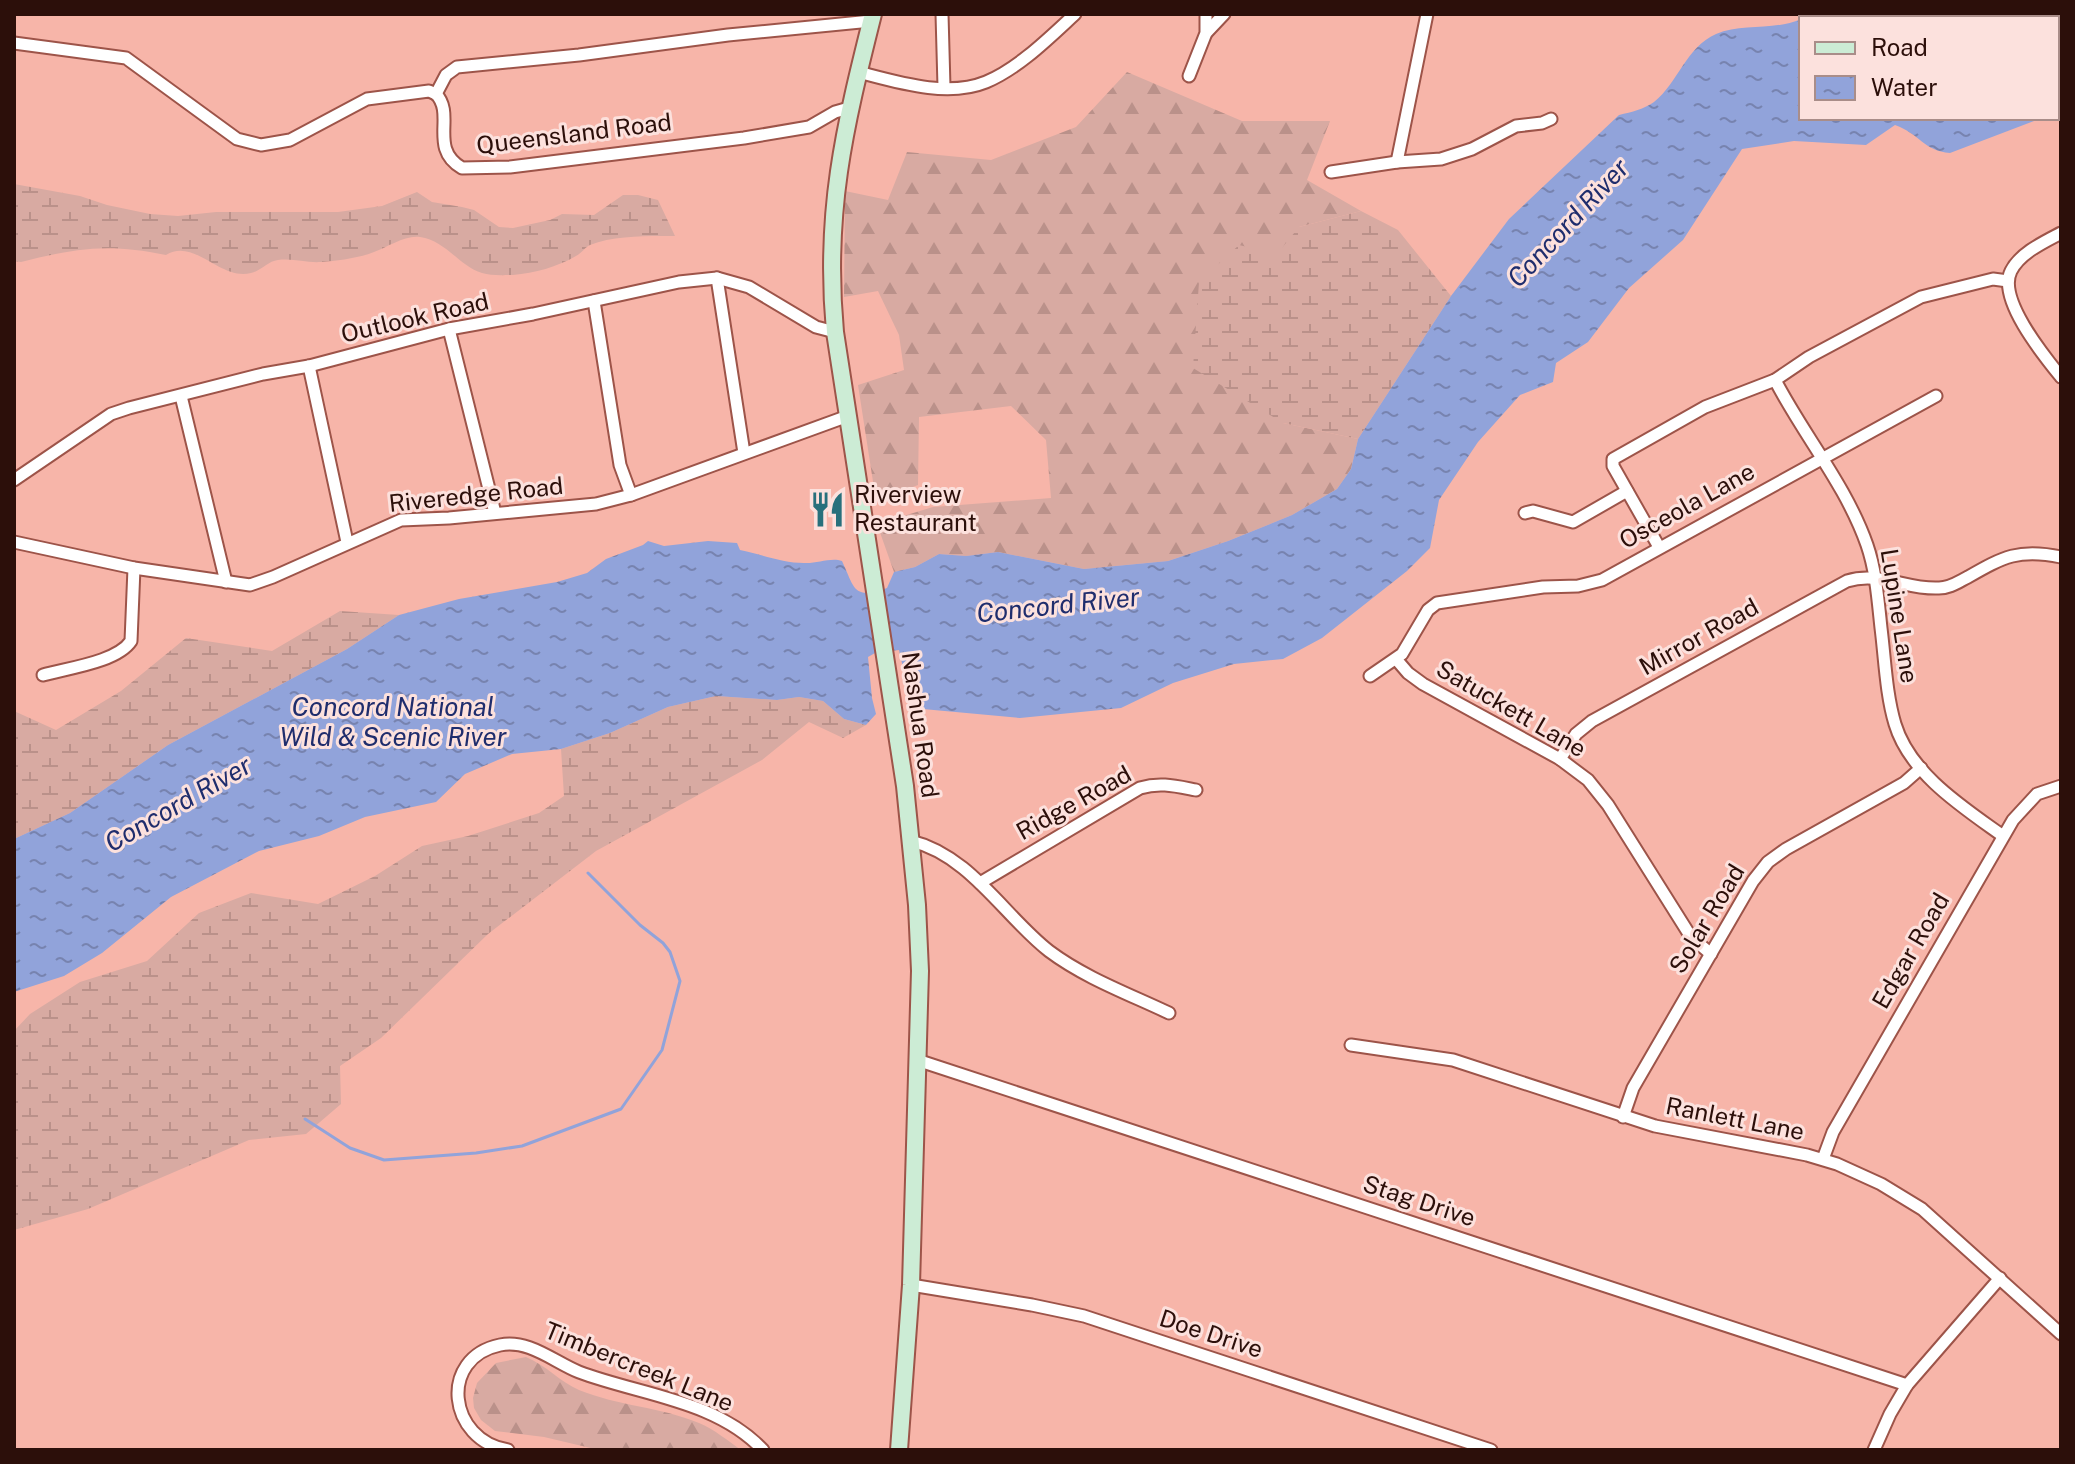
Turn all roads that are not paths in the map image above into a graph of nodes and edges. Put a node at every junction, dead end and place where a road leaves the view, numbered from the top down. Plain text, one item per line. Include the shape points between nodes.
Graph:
1 (942, 14) edge
2 (1075, 14) edge
3 (1206, 14) edge
4 (1224, 14) edge
5 (1427, 14) edge
6 (872, 17) edge
7 (1206, 33) junction
8 (14, 43) edge
9 (858, 72) junction
10 (1189, 76) dead end
11 (944, 87) junction
12 (436, 94) junction
13 (849, 108) junction
14 (1551, 119) dead end
15 (1397, 162) junction
16 (1331, 172) dead end
17 (2061, 233) edge
18 (717, 278) junction
19 (2008, 281) junction
20 (594, 301) junction
21 (449, 329) junction
22 (835, 332) junction
23 (309, 366) junction
24 (2061, 377) edge
25 (1775, 380) junction
26 (181, 396) junction
27 (1936, 396) dead end
28 (848, 416) junction
29 (744, 453) junction
30 (1823, 459) junction
31 (14, 480) edge
32 (1627, 491) junction
33 (631, 495) junction
34 (495, 513) junction
35 (1525, 513) dead end
36 (14, 542) edge
37 (347, 542) junction
38 (1659, 547) junction
39 (2061, 557) edge
40 (134, 568) junction
41 (1875, 577) junction
42 (226, 582) junction
43 (1396, 659) junction
44 (43, 675) dead end
45 (1370, 676) dead end
46 (1560, 759) junction
47 (1921, 768) junction
48 (2061, 786) edge
49 (1196, 790) dead end
50 (2003, 836) junction
51 (911, 841) junction
52 (980, 883) junction
53 (1711, 954) junction
54 (1169, 1013) dead end
55 (1351, 1045) dead end
56 (917, 1060) junction
57 (1623, 1117) junction
58 (1823, 1159) junction
59 (2000, 1278) junction
60 (911, 1285) junction
61 (2061, 1334) edge
62 (1907, 1385) junction
63 (508, 1450) edge
64 (763, 1450) edge
65 (899, 1450) edge
66 (1491, 1450) edge
67 (1874, 1450) edge

1 - 11 street
2 - 11 street via 996,77 977,85
3 - 7 street
4 - 7 street
5 - 15 street
6 - 9 main road, Nashua Road
6 - 12 street via 457,67
7 - 10 street
8 - 12 street via 126,58 237,139 261,145 290,140 367,99
9 - 11 street
9 - 13 main road, Nashua Road
12 - 13 street, Queensland Road via 442,99 447,157 462,168 510,167 744,138 809,127
13 - 22 main road, Nashua Road via 831,229
14 - 15 street via 1509,129 1458,154
15 - 16 street
17 - 19 street via 2027,254
18 - 20 street, Outlook Road
18 - 22 street, Outlook Road via 749,287 816,327
18 - 29 street
19 - 24 street via 2030,336
19 - 25 street via 1993,279 1921,297
20 - 21 street, Outlook Road
20 - 33 street via 620,465
21 - 23 street, Outlook Road
21 - 34 street
22 - 28 main road, Nashua Road
23 - 26 street, Outlook Road
23 - 37 street
25 - 30 street, Lupine Lane
25 - 32 street via 1696,412 1620,453 1613,466
26 - 31 street, Outlook Road via 111,414
26 - 42 street
27 - 30 street, Osceola Lane
28 - 29 street, Riveredge Road
28 - 51 main road, Nashua Road
29 - 33 street, Riveredge Road
30 - 38 street, Osceola Lane
30 - 41 street, Lupine Lane via 1865,540
32 - 35 street via 1573,522
32 - 38 street
33 - 34 street, Riveredge Road via 596,504
34 - 37 street, Riveredge Road via 401,520
36 - 40 street, Riveredge Road
37 - 42 street, Riveredge Road via 261,582
38 - 43 street, Osceola Lane via 1591,584 1443,601 1428,610
39 - 41 street via 2016,553 1937,588
40 - 42 street, Riveredge Road
40 - 44 street via 131,641 126,648
41 - 46 street, Mirror Road via 1847,581 1592,721
41 - 47 street, Lupine Lane via 1892,714 1900,738
43 - 45 street
43 - 46 street, Satuckett Lane via 1423,684
46 - 53 street, Satuckett Lane via 1596,787 1691,937
47 - 50 street, Lupine Lane
47 - 53 street, Solar Road via 1768,862
48 - 50 street, Edgar Road via 2029,801
49 - 52 street, Ridge Road via 1167,784 1140,788
50 - 58 street, Edgar Road via 1833,1132
51 - 52 street
51 - 56 main road, Nashua Road via 920,971
52 - 54 street via 1062,960
53 - 57 street, Solar Road via 1633,1088
55 - 57 street, Ranlett Lane via 1462,1062
56 - 60 main road, Nashua Road
56 - 62 street, Stag Drive
57 - 58 street, Ranlett Lane
58 - 59 street, Ranlett Lane via 1908,1200
59 - 61 street, Ranlett Lane
59 - 62 street
60 - 65 main road, Nashua Road
60 - 66 street, Doe Drive via 1091,1319
62 - 67 street
63 - 64 street, Timbercreek Lane via 473,1434 460,1410 458,1392 463,1374 480,1354 514,1344 582,1373 702,1411

